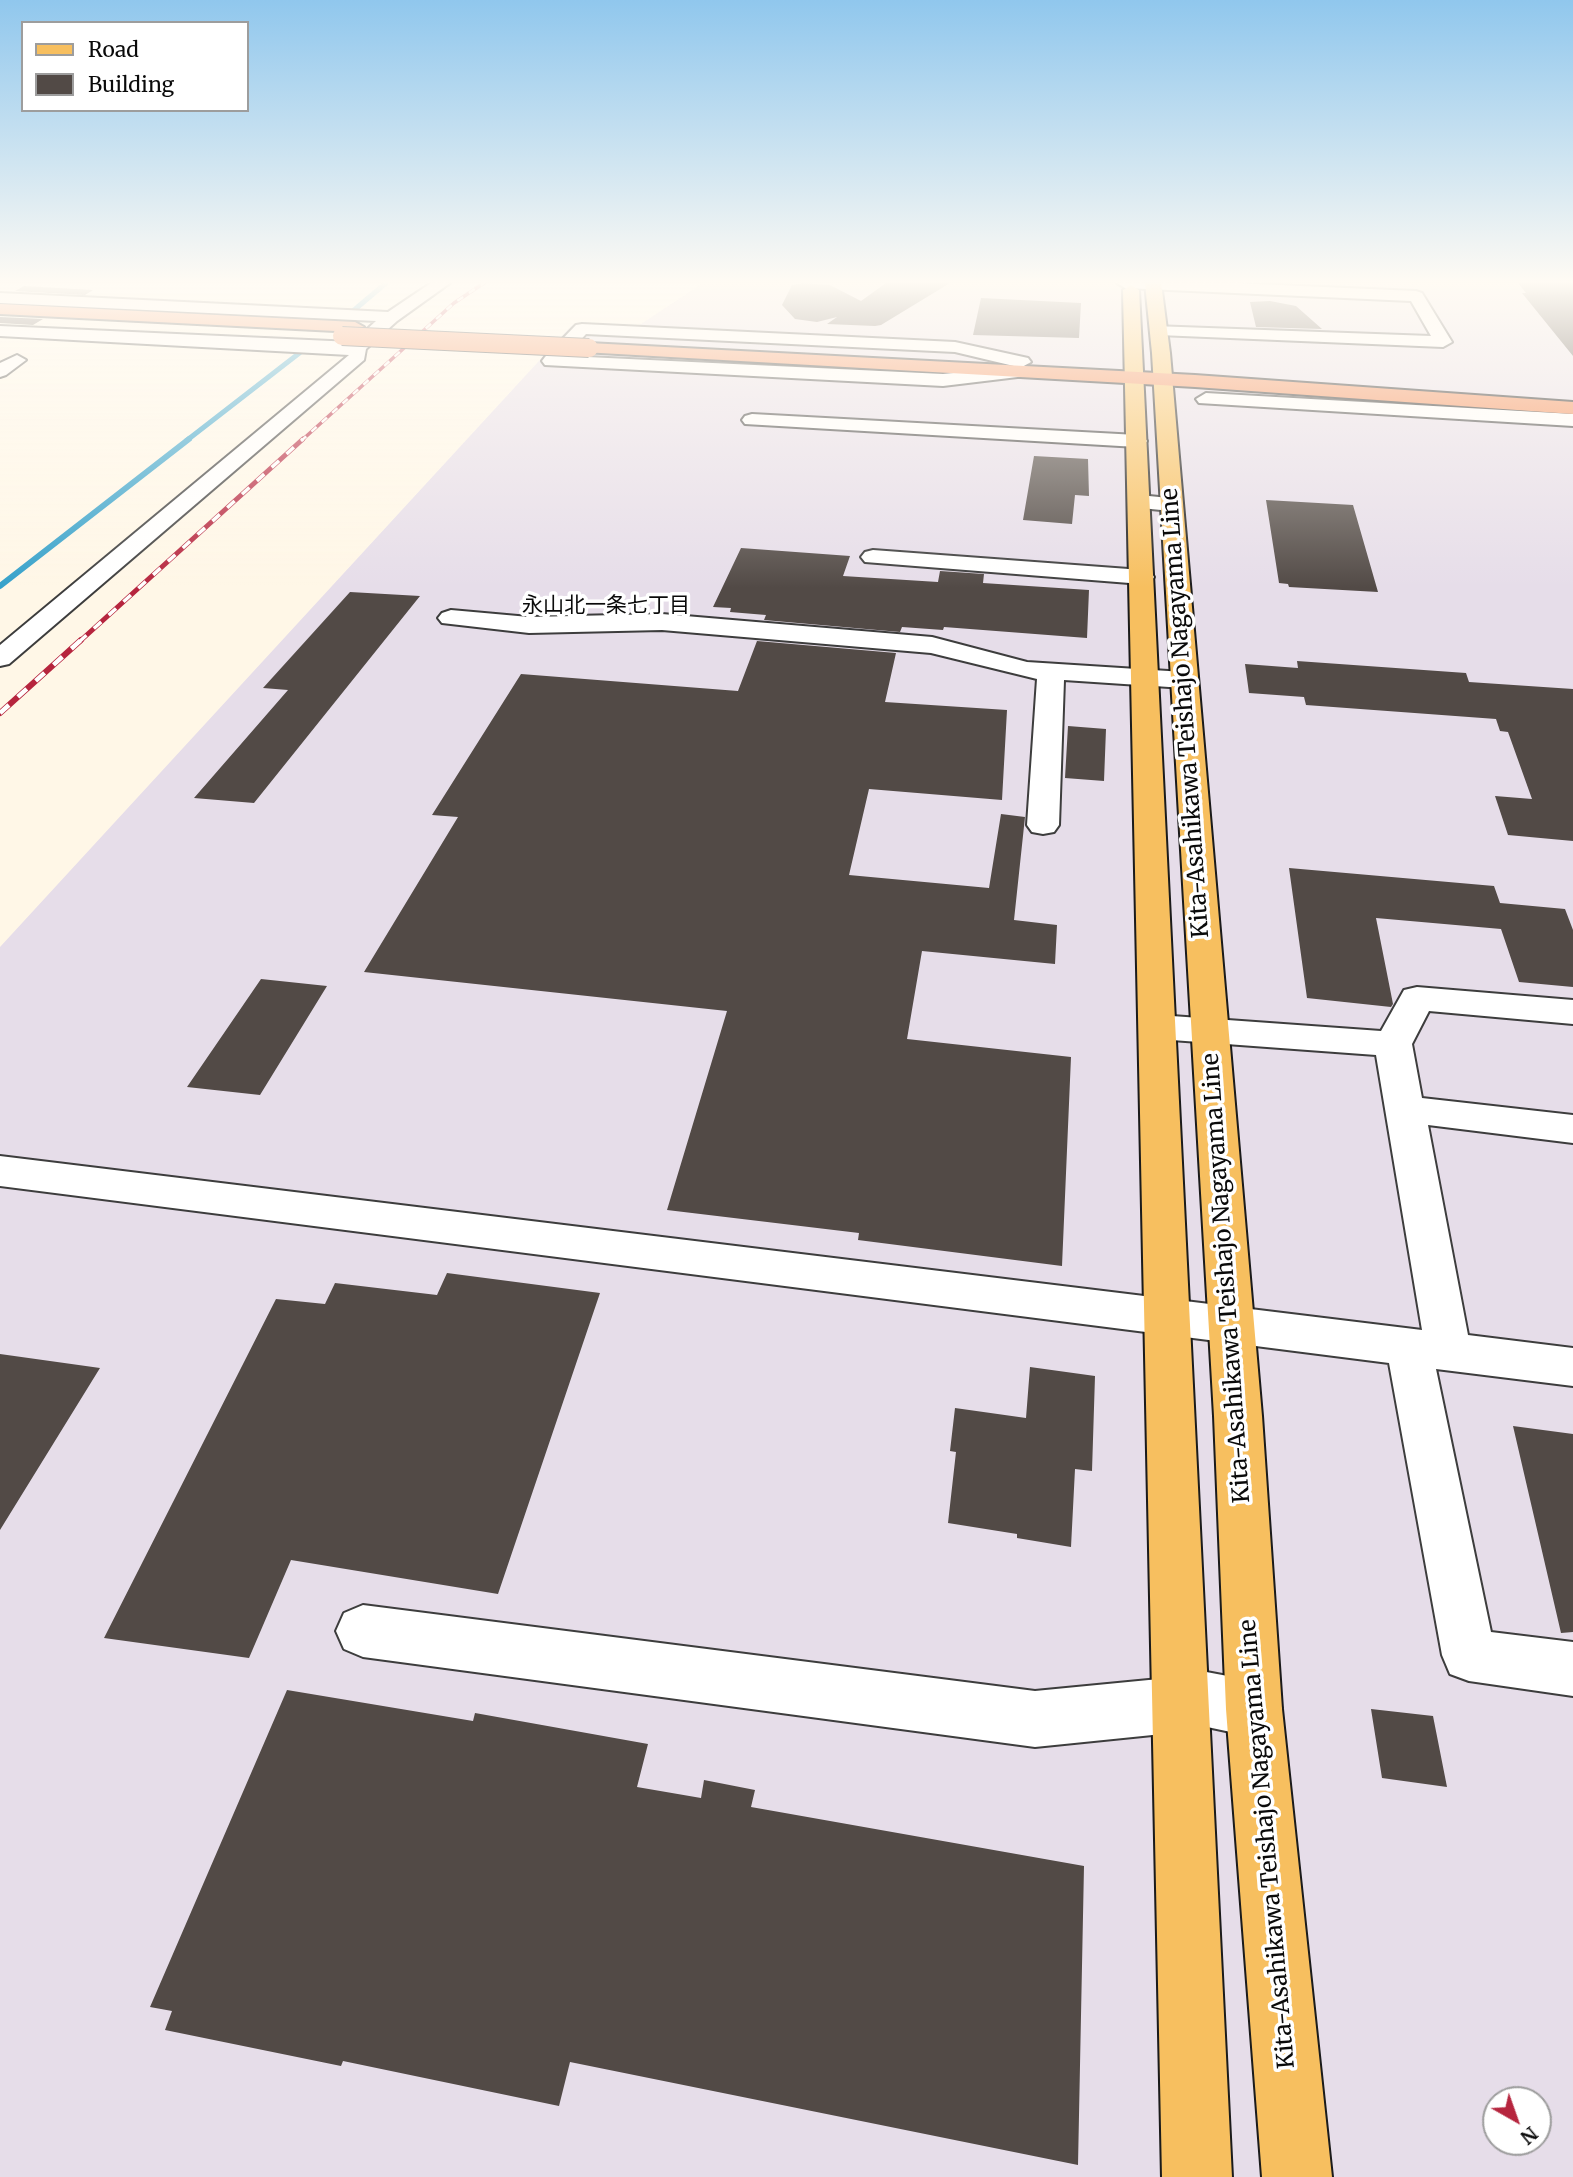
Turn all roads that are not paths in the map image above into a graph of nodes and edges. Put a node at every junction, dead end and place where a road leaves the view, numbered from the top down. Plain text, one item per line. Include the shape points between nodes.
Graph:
1 (324, 385) edge
2 (1146, 385) edge
3 (1149, 385) edge
4 (1245, 385) edge
5 (1336, 385) edge
6 (1573, 398) edge
7 (1206, 399) dead end
8 (1413, 403) junction
9 (1573, 408) edge
10 (752, 420) dead end
11 (1573, 420) edge
12 (1138, 441) junction
13 (1155, 503) junction
14 (873, 557) dead end
15 (1142, 577) junction
16 (451, 618) dead end
17 (0, 658) edge
18 (1051, 672) junction
19 (1165, 678) junction
20 (1043, 825) dead end
21 (1573, 1012) edge
22 (1158, 1027) junction
23 (1210, 1030) junction
24 (1393, 1044) junction
25 (1404, 1109) junction
26 (1573, 1129) edge
27 (0, 1171) edge
28 (1168, 1318) junction
29 (1232, 1327) junction
30 (1429, 1350) junction
31 (1573, 1367) edge
32 (362, 1631) dead end
33 (1573, 1669) edge
34 (1181, 1699) junction
35 (1254, 1709) junction
36 (1197, 2177) edge
37 (1297, 2177) edge

1 - 17 street
2 - 12 main road, Kita-Asahikawa Teishajo Nagayama Line
3 - 13 main road, Kita-Asahikawa Teishajo Nagayama Line
4 - 8 highway
5 - 6 highway
7 - 8 street
8 - 9 highway
8 - 11 street
10 - 12 street
12 - 13 main road, Kita-Asahikawa Teishajo Nagayama Line
13 - 15 main road, Kita-Asahikawa Teishajo Nagayama Line
13 - 19 main road, Kita-Asahikawa Teishajo Nagayama Line
14 - 15 street
15 - 19 main road, Kita-Asahikawa Teishajo Nagayama Line
16 - 18 street via 529,625 662,622 932,645 1026,670
18 - 19 street
18 - 20 street
19 - 22 main road, Kita-Asahikawa Teishajo Nagayama Line
19 - 23 main road, Kita-Asahikawa Teishajo Nagayama Line
21 - 24 street via 1417,998
22 - 23 street
22 - 28 main road, Kita-Asahikawa Teishajo Nagayama Line
23 - 24 street
23 - 29 main road, Kita-Asahikawa Teishajo Nagayama Line
24 - 25 street
25 - 26 street
25 - 30 street
27 - 28 street
28 - 29 street
28 - 34 main road, Kita-Asahikawa Teishajo Nagayama Line
29 - 30 street
29 - 35 main road, Kita-Asahikawa Teishajo Nagayama Line
30 - 31 street
30 - 33 street via 1469,1655
32 - 34 street via 1035,1719
34 - 35 street
34 - 36 main road, Kita-Asahikawa Teishajo Nagayama Line
35 - 37 main road, Kita-Asahikawa Teishajo Nagayama Line

